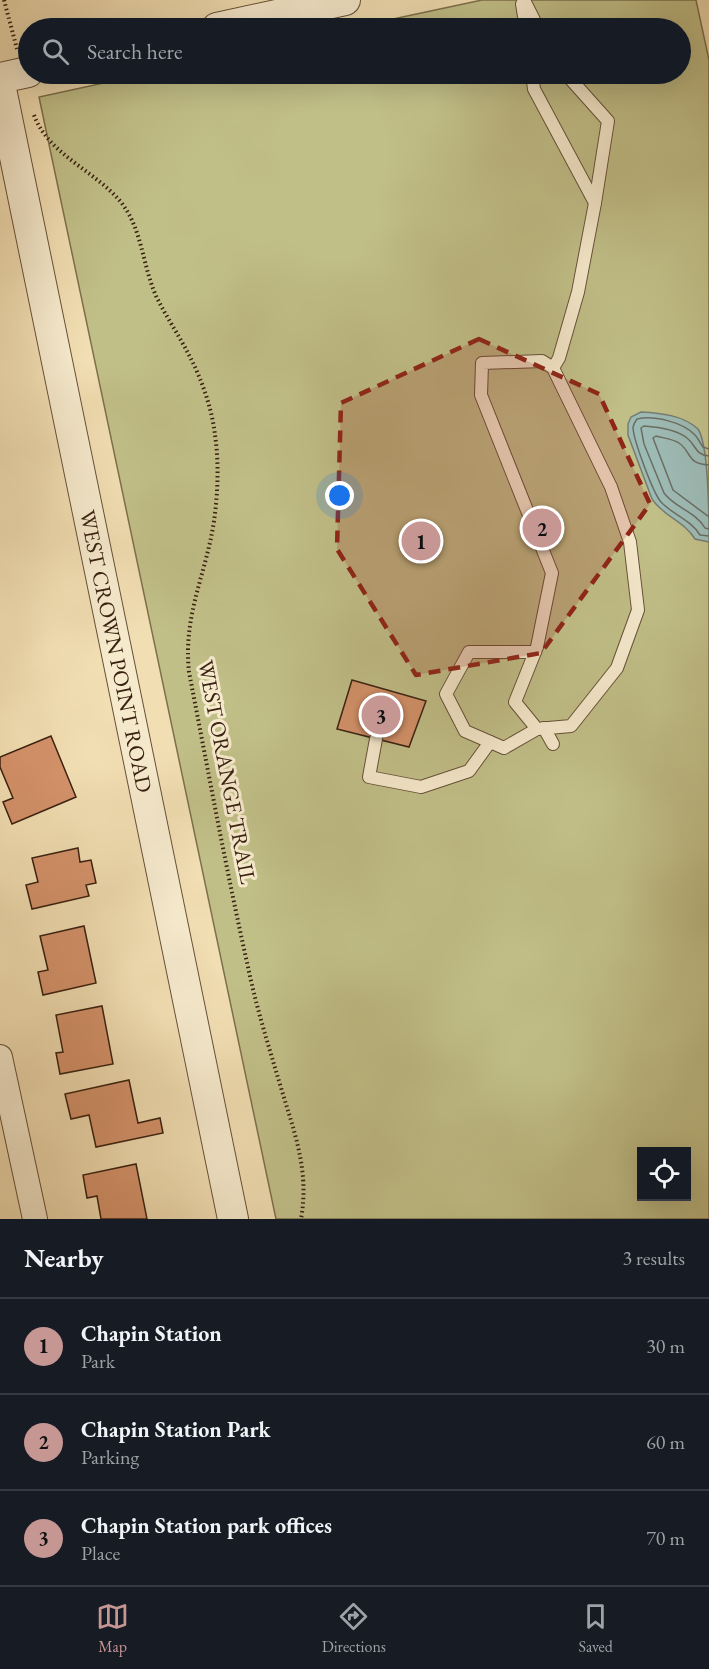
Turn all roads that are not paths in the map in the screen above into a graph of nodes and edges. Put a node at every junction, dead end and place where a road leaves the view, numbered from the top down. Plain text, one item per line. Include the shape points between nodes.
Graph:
1 (345, 0) edge
2 (523, 0) edge
3 (263, 18) edge
4 (525, 18) edge
5 (533, 18) edge
6 (0, 84) edge
7 (533, 84) edge
8 (575, 84) edge
9 (595, 203) junction
10 (553, 368) junction
11 (535, 652) junction
12 (540, 728) junction
13 (376, 739) dead end
14 (490, 742) junction
15 (554, 744) dead end
16 (0, 1057) edge
17 (35, 1219) edge
18 (234, 1219) edge

1 - 3 street
2 - 4 lane
2 - 5 lane
6 - 18 street, WEST CROWN POINT ROAD
7 - 9 lane
8 - 9 lane via 608,121
9 - 10 lane via 578,292
10 - 11 lane via 542,361 482,363 481,395 552,573
10 - 12 lane via 611,487 630,542 638,610 617,668 571,726
11 - 12 lane via 515,702
11 - 14 lane via 470,652 446,693 465,731
12 - 14 lane via 504,748
12 - 15 lane
13 - 14 lane via 369,777 421,787 469,771
16 - 17 street

